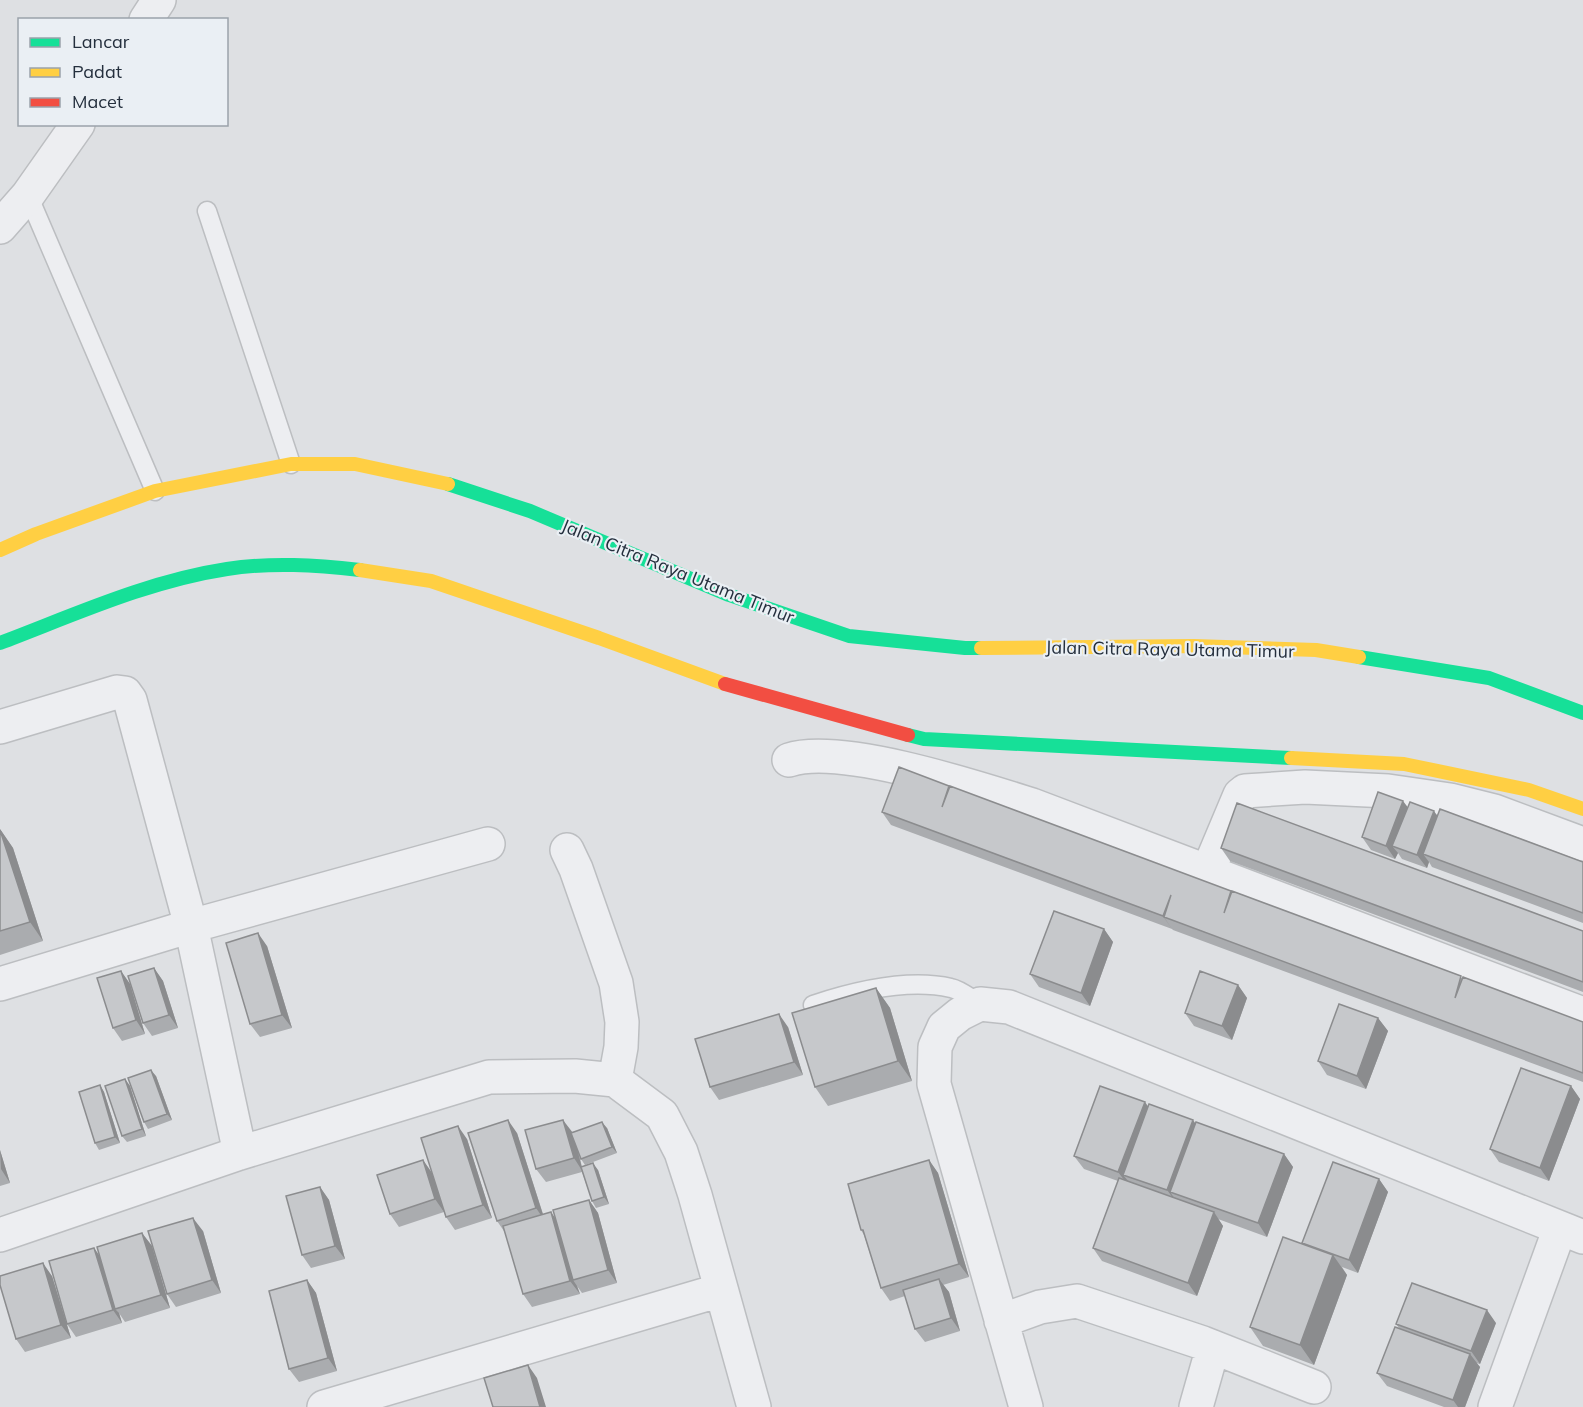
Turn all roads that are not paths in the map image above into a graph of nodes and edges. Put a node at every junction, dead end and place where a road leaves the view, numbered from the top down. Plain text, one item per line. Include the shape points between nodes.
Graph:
1 (159, 0) edge
2 (147, 18) edge
3 (77, 126) edge
4 (28, 195) junction
5 (207, 211) dead end
6 (0, 228) edge
7 (291, 464) junction
8 (155, 491) junction
9 (0, 550) edge
10 (0, 644) edge
11 (1583, 713) edge
12 (0, 727) edge
13 (789, 760) dead end
14 (1583, 809) edge
15 (488, 844) dead end
16 (1583, 844) edge
17 (567, 850) dead end
18 (1208, 872) junction
19 (191, 926) junction
20 (0, 984) edge
21 (980, 1004) junction
22 (813, 1005) edge
23 (1583, 1014) edge
24 (615, 1080) junction
25 (240, 1153) junction
26 (1571, 1232) edge
27 (0, 1235) edge
28 (721, 1290) junction
29 (1002, 1321) junction
30 (1213, 1347) junction
31 (1314, 1387) dead end
32 (324, 1407) edge
33 (754, 1407) edge
34 (1026, 1407) edge
35 (1196, 1407) edge
36 (1495, 1407) edge

1 - 2 street
3 - 4 street
4 - 6 street
4 - 8 lane
5 - 7 lane
7 - 8 main road, Jalan Citra Raya Utama Timur
7 - 11 main road, Jalan Citra Raya Utama Timur via 355,464 443,482 530,512 729,595 849,636 964,648 1194,646 1316,650 1489,678
8 - 9 main road, Jalan Citra Raya Utama Timur
10 - 14 main road via 144,588 187,577 273,564 312,565 431,581 727,685 924,739 1404,764 1529,790
12 - 19 street via 117,692 125,693
13 - 18 street via 810,756 858,760 951,781 1032,805
15 - 19 street
16 - 18 street via 1494,811 1450,800 1388,791 1305,787 1240,795
17 - 24 street via 616,983 622,1022
18 - 23 street
19 - 20 street
19 - 25 street
21 - 22 lane via 954,988 899,985 850,992
21 - 26 street via 1009,1007
21 - 29 street via 944,1027 934,1047 934,1084
24 - 25 street via 575,1076 489,1077
24 - 28 street via 662,1115 681,1152
25 - 27 street
26 - 36 street
28 - 32 street
28 - 33 street
29 - 30 street via 1040,1307 1077,1301
29 - 34 street
30 - 31 street
30 - 35 street

